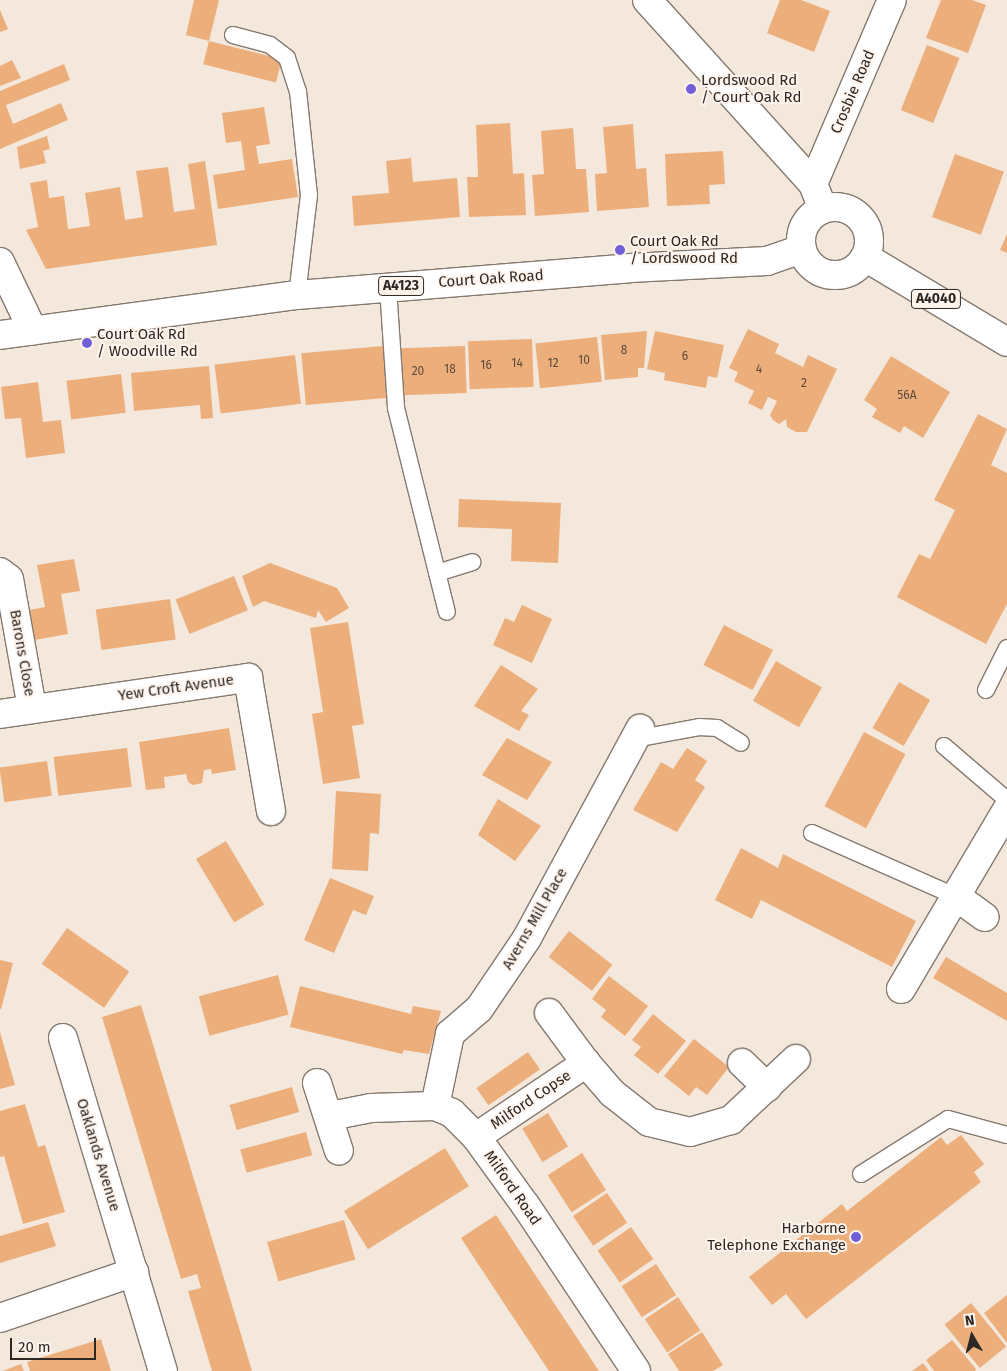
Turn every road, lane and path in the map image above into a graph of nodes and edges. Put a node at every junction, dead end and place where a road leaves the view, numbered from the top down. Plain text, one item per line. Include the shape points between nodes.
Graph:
1 (647, 0) edge
2 (892, 0) edge
3 (234, 35) dead end
4 (818, 196) junction
5 (802, 249) junction
6 (865, 257) junction
7 (0, 262) edge
8 (388, 287) junction
9 (297, 296) junction
10 (33, 331) junction
11 (0, 335) edge
12 (1007, 342) edge
13 (472, 562) dead end
14 (0, 572) edge
15 (437, 573) junction
16 (447, 612) dead end
17 (1007, 648) edge
18 (986, 690) dead end
19 (32, 708) junction
20 (0, 714) edge
21 (638, 734) joint
22 (742, 743) dead end
23 (944, 746) dead end
24 (1007, 800) edge
25 (1007, 810) edge
26 (271, 811) dead end
27 (812, 833) dead end
28 (957, 897) junction
29 (985, 916) dead end
30 (901, 989) dead end
31 (549, 1013) dead end
32 (63, 1038) dead end
33 (796, 1059) dead end
34 (742, 1062) dead end
35 (586, 1063) junction
36 (317, 1083) dead end
37 (767, 1087) junction
38 (435, 1106) junction
39 (330, 1116) junction
40 (1007, 1135) edge
41 (476, 1138) junction
42 (339, 1151) dead end
43 (862, 1174) dead end
44 (134, 1272) junction
45 (0, 1318) edge
46 (163, 1371) edge
47 (636, 1371) edge

1 - 4 street
2 - 4 street, Crosbie Road
3 - 9 lane via 270,45 287,58 298,90 309,194
4 - 5 street via 803,231
4 - 6 street via 860,217 869,236
5 - 6 street via 815,268 837,275 848,272
5 - 8 street, Court Oak Road / A4123 via 767,261
6 - 12 street, A4040
7 - 10 street
8 - 9 street, Court Oak Road / A4123
8 - 15 lane via 396,408
9 - 10 street, Court Oak Road / A4123
10 - 11 street, Court Oak Road / A4123
13 - 15 lane
14 - 19 street, Barons Close via 9,579
15 - 16 lane
17 - 18 lane
19 - 20 street, Yew Croft Avenue
19 - 26 street, Yew Croft Avenue via 248,678
21 - 22 lane via 717,728
21 - 38 street, Averns Mill Place via 527,938 479,1009 450,1034
23 - 24 lane
25 - 28 street
27 - 28 lane
28 - 29 street
28 - 30 street
31 - 35 street, Milford Copse
32 - 44 street, Oaklands Avenue
33 - 37 street, Milford Copse
34 - 37 street
35 - 37 street, Milford Copse via 612,1093 649,1122 690,1132 731,1120
35 - 41 street, Milford Copse
36 - 39 street
38 - 39 street via 371,1108
38 - 41 street, Milford Road via 452,1113
39 - 42 street
40 - 43 lane via 948,1119
41 - 47 street, Milford Road
44 - 45 street
44 - 46 street, Oaklands Avenue

